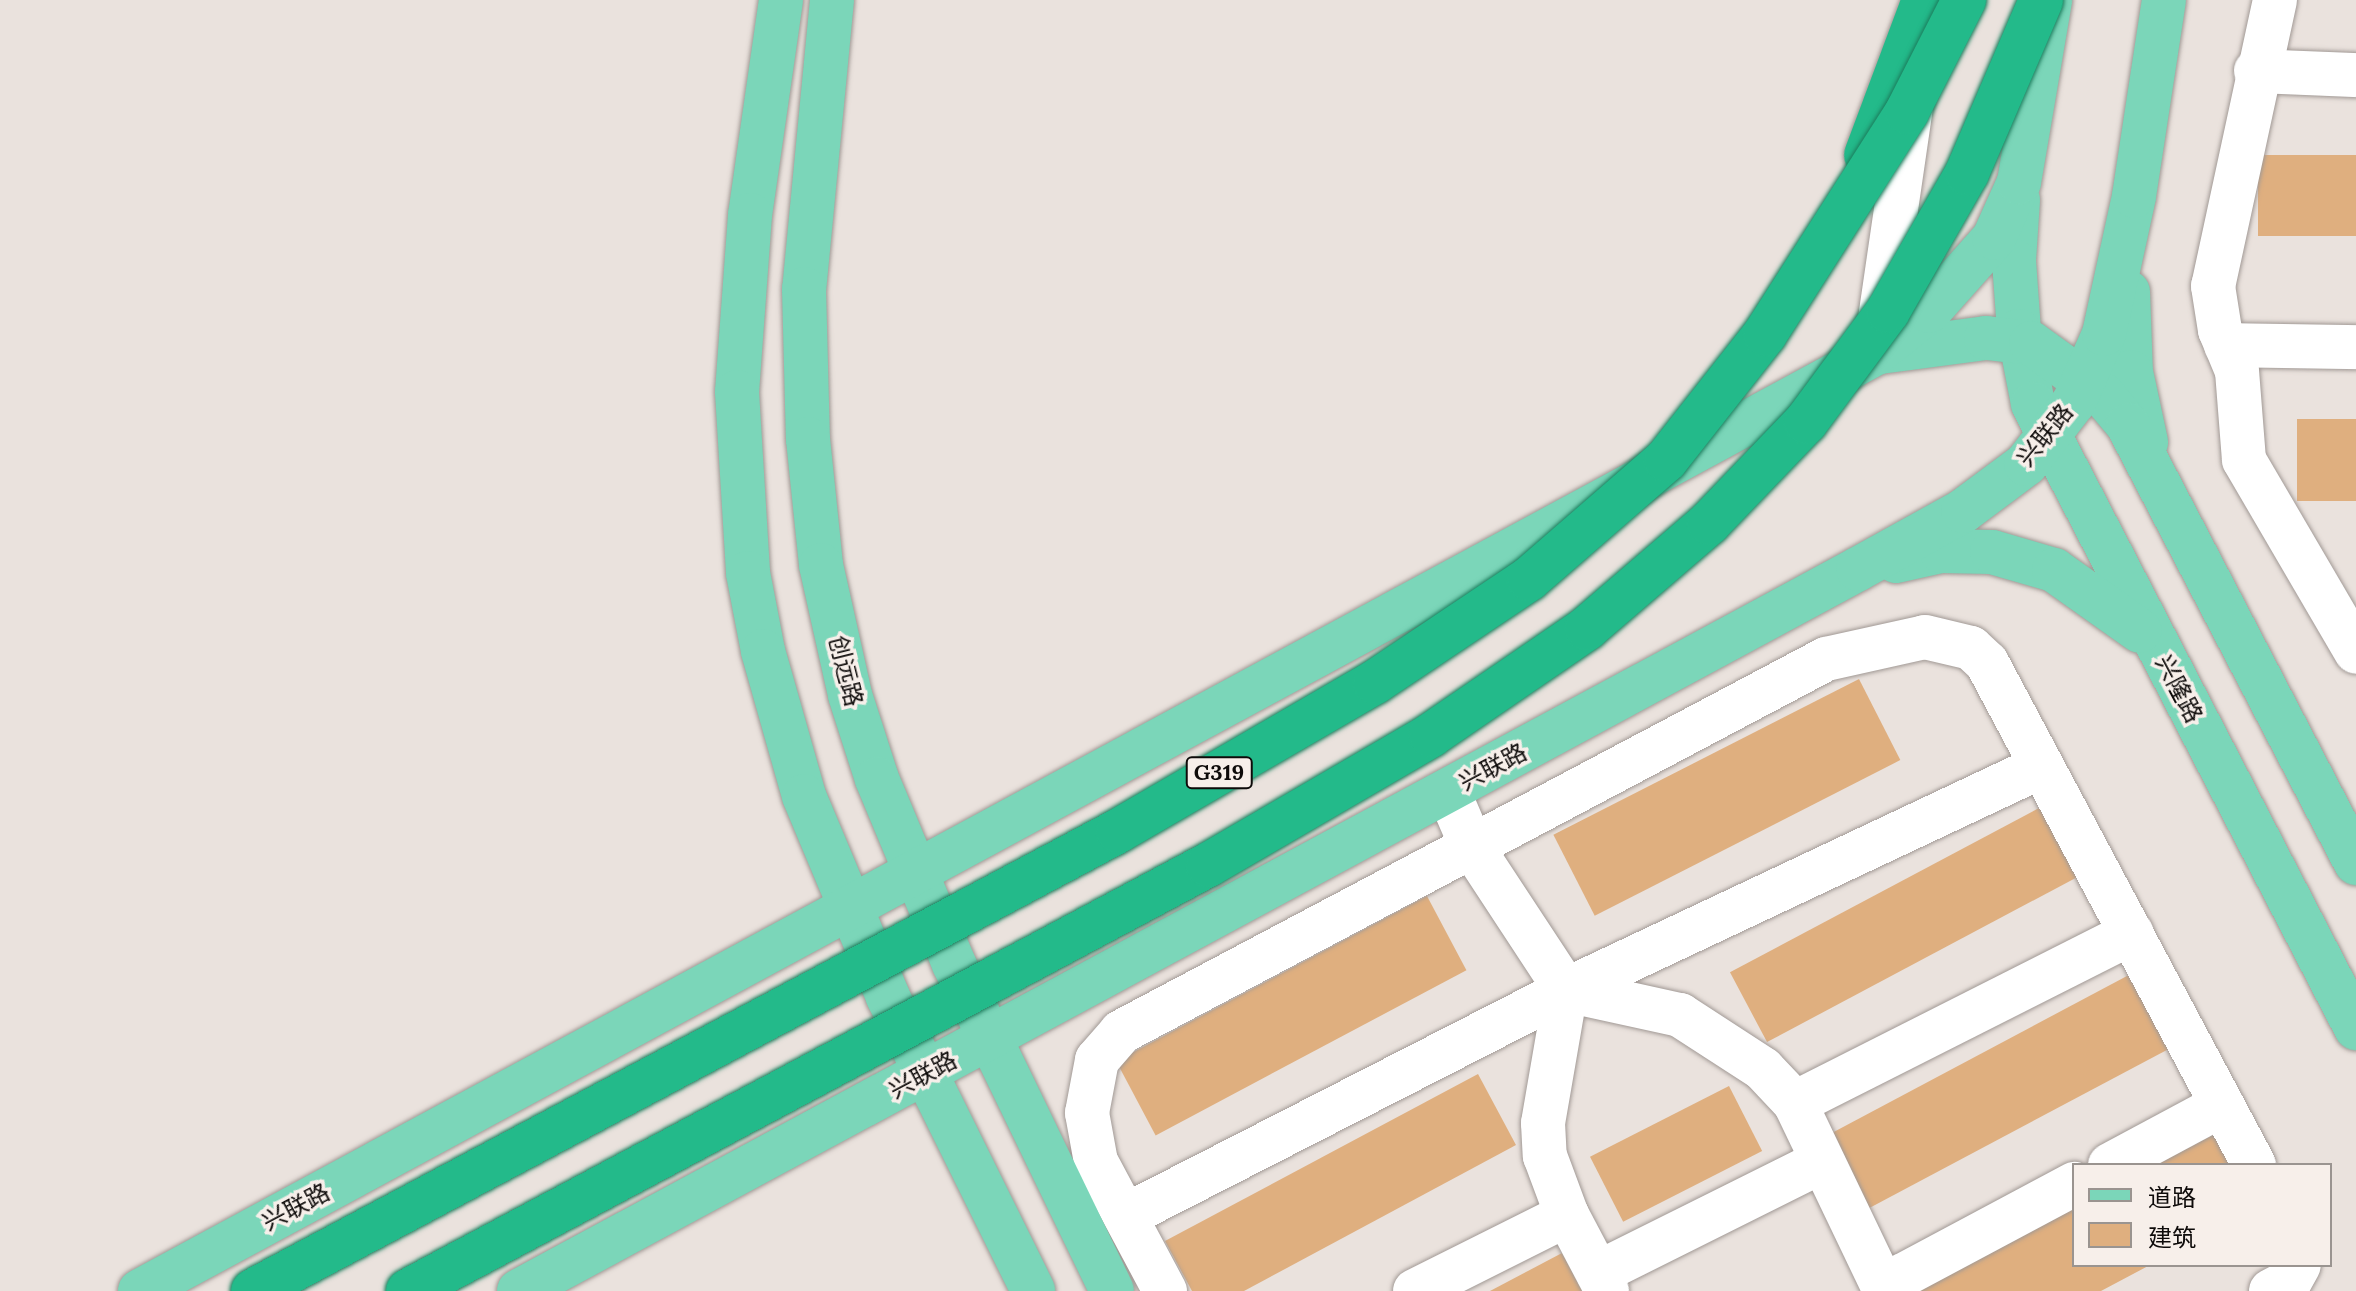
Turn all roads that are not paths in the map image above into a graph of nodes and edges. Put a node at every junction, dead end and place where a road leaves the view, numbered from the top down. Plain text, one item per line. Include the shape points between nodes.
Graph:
1 (781, 0) edge
2 (832, 0) edge
3 (1926, 0) edge
4 (1964, 0) edge
5 (2041, 0) edge
6 (2050, 0) edge
7 (2164, 0) edge
8 (2275, 0) edge
9 (2256, 71) junction
10 (2356, 75) edge
11 (2019, 182) junction
12 (2134, 196) junction
13 (1830, 239) junction
14 (2022, 342) junction
15 (2226, 345) junction
16 (2356, 347) edge
17 (1876, 353) junction
18 (2084, 379) junction
19 (2048, 436) junction
20 (2158, 482) junction
21 (1858, 569) junction
22 (2154, 643) junction
23 (2356, 652) edge
24 (2042, 766) junction
25 (1448, 791) junction
26 (1472, 847) junction
27 (2356, 863) edge
28 (916, 873) junction
29 (851, 908) junction
30 (2131, 933) junction
31 (1566, 990) junction
32 (2356, 1028) edge
33 (990, 1039) junction
34 (925, 1074) junction
35 (1795, 1103) junction
36 (2222, 1105) junction
37 (1821, 1162) junction
38 (2114, 1163) edge
39 (2253, 1163) edge
40 (2072, 1185) edge
41 (1127, 1215) junction
42 (1567, 1215) junction
43 (2298, 1267) edge
44 (1602, 1282) edge
45 (1884, 1289) edge
46 (140, 1291) edge
47 (253, 1291) edge
48 (408, 1291) edge
49 (519, 1291) edge
50 (1033, 1291) edge
51 (1112, 1291) edge
52 (1165, 1291) edge
53 (1415, 1291) edge
54 (2271, 1291) edge

1 - 29 main road via 743,295 739,470 748,573 786,742
2 - 28 main road, 创远路 via 804,289 808,439 821,565 850,695
3 - 13 highway, bridge
3 - 17 street
4 - 13 highway, G319, bridge via 1907,112
5 - 48 highway, bridge via 1967,173 1888,311 1806,422 1709,523 1587,628 1431,735 1208,865
6 - 11 main road, 兴联路
7 - 12 main road, 兴联路
8 - 9 street
9 - 10 street
9 - 15 street via 2213,286
11 - 14 main road, 兴隆路 via 2014,261
11 - 17 main road, 兴联路 via 1994,238 1929,311
12 - 18 main road, 兴联路 via 2104,334
12 - 20 main road via 2128,280 2131,372
13 - 47 highway, G319, bridge via 1765,334 1666,460 1529,579 1375,682 1118,831
14 - 17 main road via 1986,338
14 - 18 main road via 2062,361
14 - 19 main road, 兴隆路 via 2033,404
15 - 16 street
15 - 23 street via 2237,371 2244,460
17 - 28 main road, 兴联路
18 - 19 main road, 兴联路
18 - 20 main road via 2128,425
19 - 21 main road, 兴联路 via 2026,464 1963,511
19 - 22 main road, 兴隆路
20 - 27 main road
21 - 22 main road via 1941,551 1992,552 2054,570 2103,600
21 - 25 main road, 兴联路
22 - 32 main road, 兴隆路
24 - 26 street via 1987,663 1971,648 1925,637 1826,659
24 - 30 street
24 - 31 street
25 - 26 street
25 - 33 main road, 兴联路
26 - 31 street
26 - 41 street via 1121,1032 1097,1060 1087,1113 1096,1162
28 - 29 main road, 兴联路
28 - 33 main road, 创远路
29 - 34 main road
29 - 46 main road, 兴联路
30 - 35 street
30 - 36 street
31 - 35 street via 1680,1015 1763,1069
31 - 41 street
31 - 42 street via 1543,1123 1545,1156
33 - 34 main road, 兴联路
33 - 51 main road, 创远路
34 - 49 main road, 兴联路
34 - 50 main road
35 - 37 street
36 - 38 street
36 - 39 street
37 - 44 street
37 - 45 street
40 - 45 street
41 - 52 street
42 - 44 street
42 - 53 street
43 - 54 street via 2290,1281

